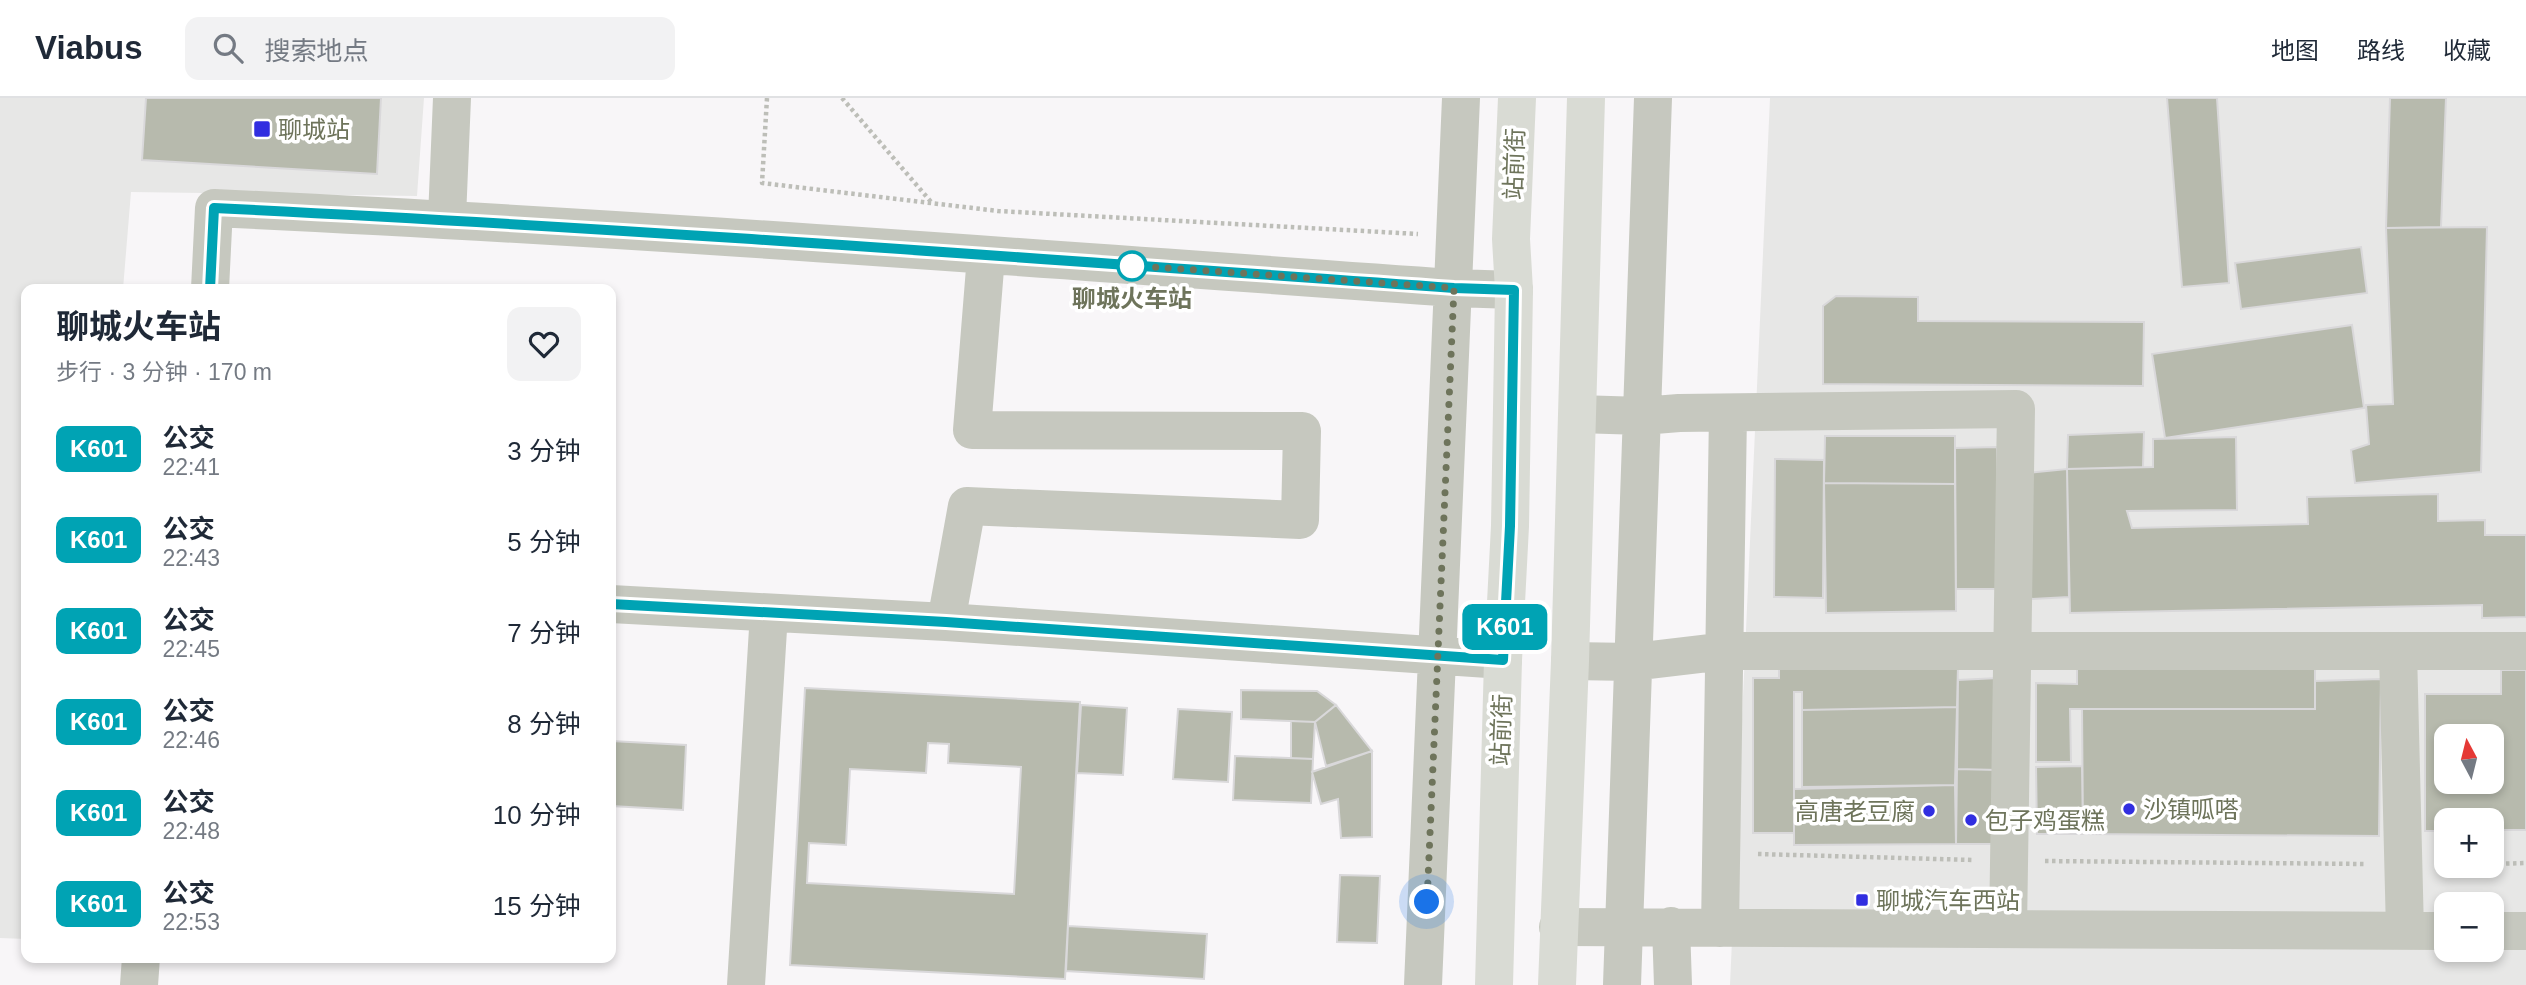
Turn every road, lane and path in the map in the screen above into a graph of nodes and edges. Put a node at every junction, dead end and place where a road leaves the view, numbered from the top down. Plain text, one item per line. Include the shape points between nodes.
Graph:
1 (452, 98) edge
2 (767, 98) edge
3 (842, 98) edge
4 (1461, 98) edge
5 (1517, 98) edge
6 (1586, 98) edge
7 (1653, 98) edge
8 (932, 203) junction
9 (447, 218) junction
10 (1454, 236) junction
11 (986, 256) junction
12 (209, 284) edge
13 (1454, 288) junction
14 (1514, 290) junction
15 (1728, 413) junction
16 (1578, 414) junction
17 (1642, 416) junction
18 (616, 604) edge
19 (769, 613) junction
20 (946, 622) junction
21 (2012, 650) junction
22 (1726, 651) junction
23 (2398, 651) junction
24 (2526, 651) edge
25 (1437, 654) junction
26 (1503, 660) junction
27 (1570, 661) junction
28 (1633, 662) junction
29 (1722, 853) junction
30 (2009, 861) junction
31 (2504, 863) edge
32 (2526, 863) edge
33 (2404, 864) junction
34 (1624, 926) junction
35 (1671, 926) junction
36 (1559, 927) junction
37 (1720, 928) junction
38 (2008, 929) junction
39 (2405, 931) junction
40 (2434, 931) edge
41 (2504, 931) edge
42 (2526, 932) edge
43 (141, 963) edge
44 (139, 985) edge
45 (746, 985) edge
46 (1423, 985) edge
47 (1494, 985) edge
48 (1557, 985) edge
49 (1622, 985) edge
50 (1674, 985) edge

1 - 9 street
2 - 8 path via 762,183
3 - 8 path
4 - 10 street
5 - 14 main road, 站前街 via 1511,239
6 - 16 main road
7 - 17 street
8 - 10 path via 998,211
9 - 11 street
9 - 12 street via 214,208
10 - 13 street
11 - 13 street
11 - 20 street via 972,430 1302,431 1300,520 967,506
13 - 14 street
13 - 25 street
14 - 26 main road, 站前街
15 - 17 street
15 - 21 street via 2016,409
15 - 22 street
16 - 17 street
16 - 27 main road
17 - 28 street
18 - 19 street
19 - 20 street
19 - 45 street
20 - 25 street
21 - 22 street
21 - 23 street
21 - 30 street
22 - 28 street
22 - 29 street
23 - 24 street
23 - 33 street
25 - 26 street
25 - 46 street
26 - 47 main road, 站前街
27 - 28 street
27 - 36 main road
28 - 34 street
29 - 30 path
29 - 37 street
30 - 33 path
30 - 38 street
31 - 32 path
33 - 39 street
34 - 35 street
34 - 36 street
34 - 49 street
35 - 37 street
35 - 50 street
36 - 48 main road
37 - 38 street
38 - 39 street
39 - 40 street
41 - 42 street
43 - 44 street

